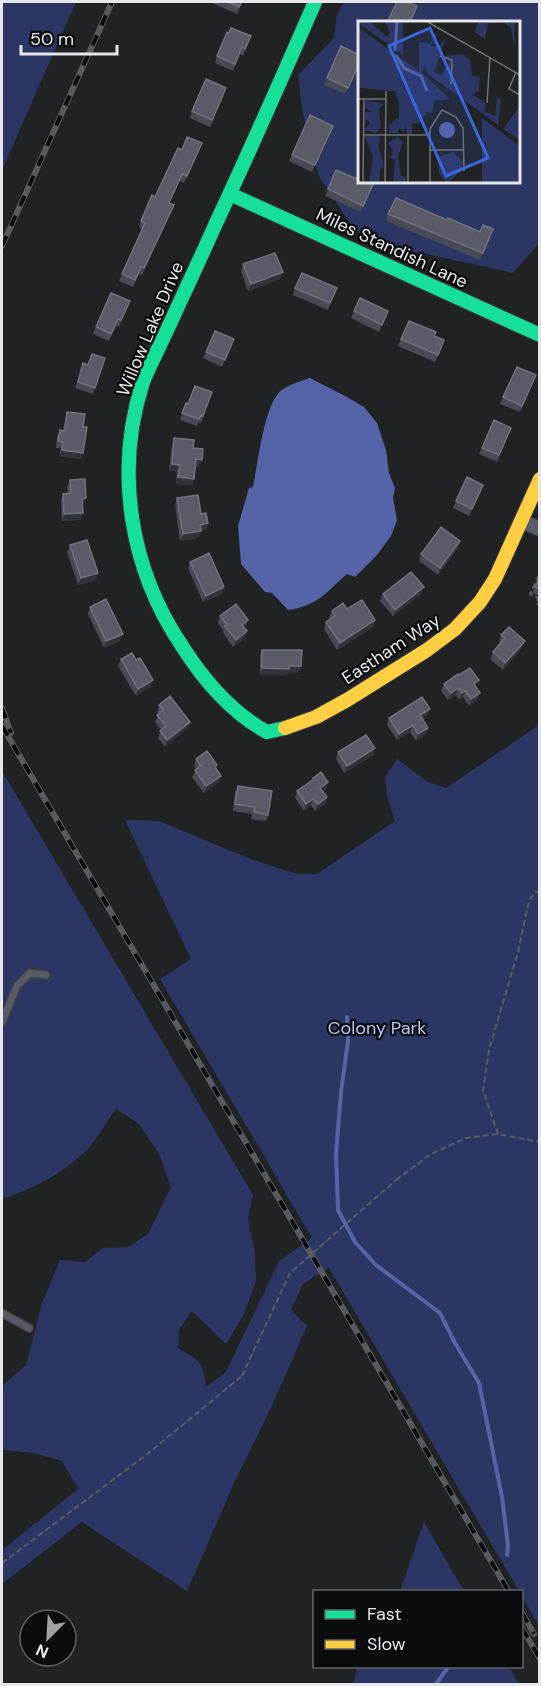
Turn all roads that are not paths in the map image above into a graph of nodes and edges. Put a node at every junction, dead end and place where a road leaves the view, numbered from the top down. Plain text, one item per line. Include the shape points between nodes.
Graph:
1 (315, 2) edge
2 (230, 194) junction
3 (540, 335) edge
4 (540, 479) edge
5 (521, 521) junction
6 (540, 529) edge
7 (255, 726) joint
8 (46, 975) dead end
9 (2, 1022) edge
10 (2, 1313) edge
11 (29, 1328) dead end

1 - 2 street, Willow Lake Drive
2 - 3 street, Miles Standish Lane
2 - 7 street, Willow Lake Drive via 144,380 130,443 128,489 139,555 157,604 176,639 204,676
4 - 5 street, Eastham Way
5 - 6 street
5 - 7 street, Eastham Way via 487,592 448,635 317,716 267,732
8 - 9 lane via 30,973 17,986
10 - 11 lane

